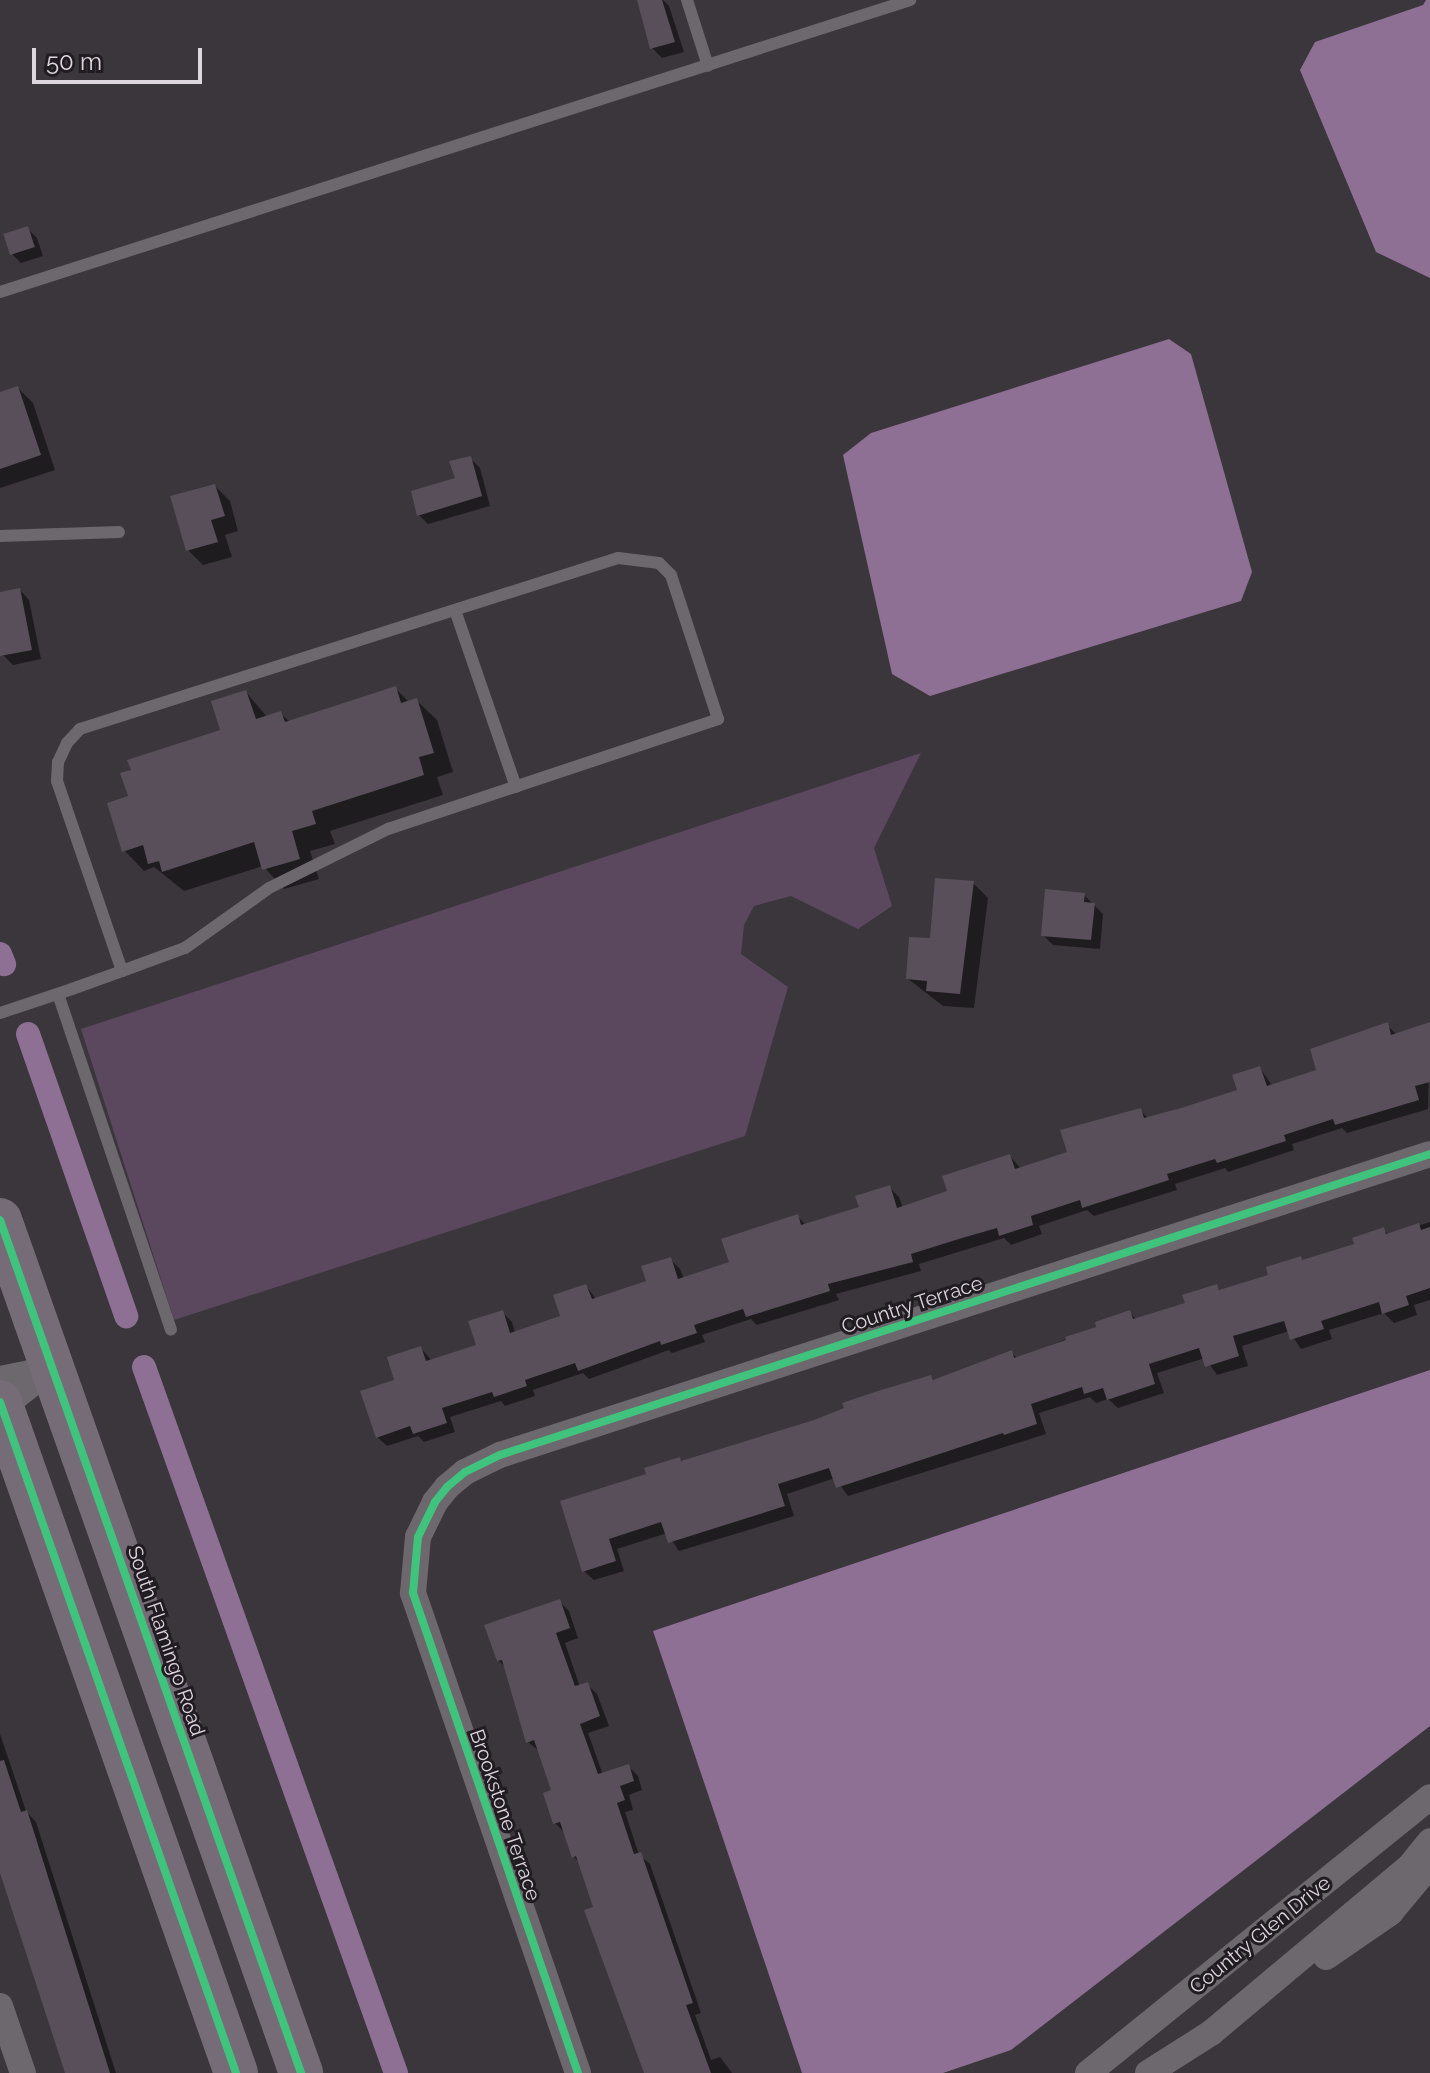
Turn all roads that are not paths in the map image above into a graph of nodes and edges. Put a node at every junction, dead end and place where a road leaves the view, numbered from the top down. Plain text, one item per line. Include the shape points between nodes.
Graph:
1 (687, 0) edge
2 (910, 0) edge
3 (708, 66) junction
4 (0, 292) edge
5 (119, 532) dead end
6 (0, 536) edge
7 (455, 610) junction
8 (516, 787) junction
9 (122, 971) junction
10 (58, 994) junction
11 (0, 1013) edge
12 (1430, 1154) edge
13 (0, 1220) edge
14 (171, 1330) dead end
15 (52, 1368) junction
16 (0, 1399) edge
17 (426, 1520) joint
18 (1430, 1797) edge
19 (1430, 1841) edge
20 (1430, 1865) edge
21 (1278, 1976) junction
22 (0, 2006) edge
23 (23, 2073) edge
24 (236, 2073) edge
25 (301, 2073) edge
26 (578, 2073) edge
27 (1088, 2073) edge
28 (1148, 2073) edge

1 - 3 lane
2 - 3 lane
3 - 4 lane
5 - 6 lane
7 - 8 lane
7 - 8 lane via 618,558 659,563 671,575 718,719
7 - 9 lane via 80,729 67,743 57,781
8 - 9 lane via 388,829 337,852 269,888 185,948
9 - 10 lane
10 - 11 lane
10 - 14 lane
12 - 17 street, Country Terrace via 500,1455 447,1487
13 - 15 highway, South Flamingo Road
15 - 16 street
15 - 25 highway, South Flamingo Road
16 - 24 highway
17 - 26 street, Brookstone Terrace via 412,1573 418,1615
18 - 27 street, Country Glen Drive
19 - 21 street via 1410,1866
20 - 21 street via 1390,1913 1328,1956
21 - 28 street via 1211,2033
22 - 23 street

